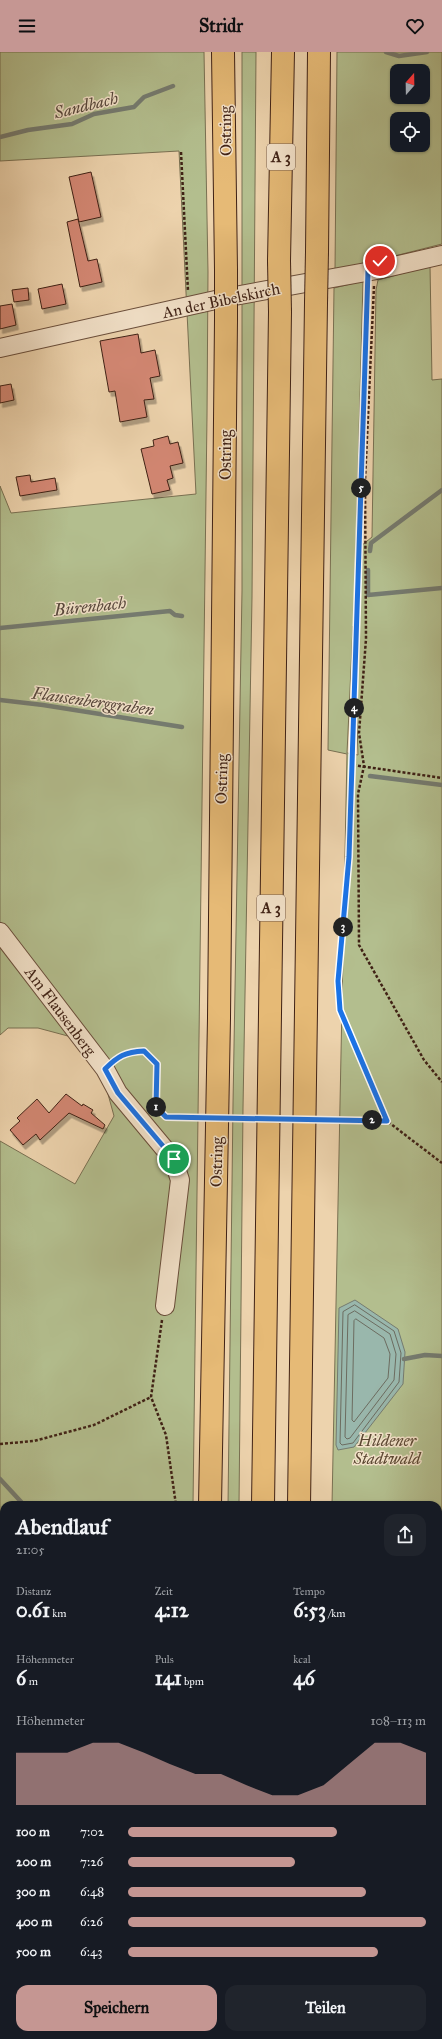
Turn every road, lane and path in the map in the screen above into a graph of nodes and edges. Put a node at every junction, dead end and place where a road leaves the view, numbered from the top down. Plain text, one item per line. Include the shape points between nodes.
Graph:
1 (223, 52) edge
2 (283, 52) edge
3 (319, 52) edge
4 (181, 152) dead end
5 (442, 255) edge
6 (372, 270) junction
7 (189, 305) junction
8 (0, 348) edge
9 (353, 765) junction
10 (364, 766) junction
11 (442, 778) edge
12 (0, 932) edge
13 (105, 1069) junction
14 (442, 1082) edge
15 (387, 1121) junction
16 (442, 1163) edge
17 (165, 1306) joint
18 (151, 1397) junction
19 (0, 1444) edge
20 (175, 1501) edge
21 (210, 1501) edge
22 (263, 1501) edge
23 (299, 1501) edge

1 - 21 main road, Ostring, bridge via 226,320 219,1026
2 - 22 main road, A 3, bridge
3 - 23 main road, A 3, bridge
4 - 7 path
5 - 6 street, An der Bibelskirch
6 - 7 street, An der Bibelskirch
6 - 9 path
6 - 10 path via 374,276 364,481 366,639 359,733
7 - 8 street, An der Bibelskirch
9 - 10 path
9 - 15 path via 349,857 338,981 340,1010
10 - 11 path
10 - 14 path via 358,794 359,945 424,1060
12 - 13 street, Am Flausenberg
13 - 15 path, bridge via 115,1059 129,1052 144,1051 157,1064 156,1107 166,1117
13 - 17 street, Am Flausenberg via 118,1093 174,1159 180,1180
15 - 16 path
17 - 18 path
18 - 19 path via 94,1425 34,1441
18 - 20 path via 166,1435

